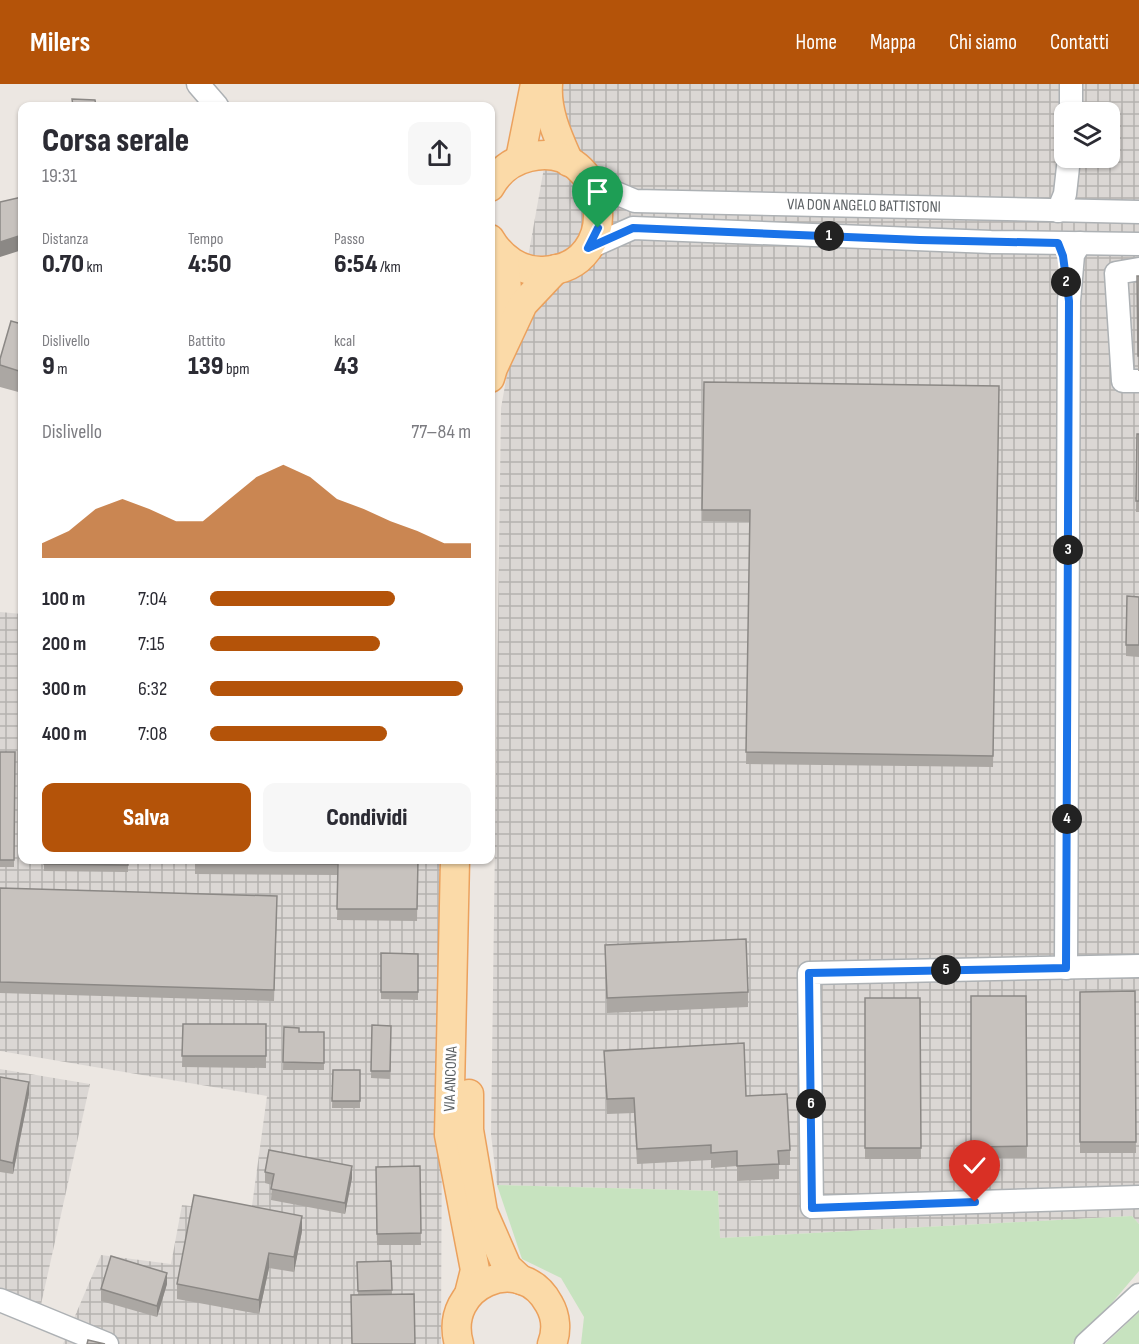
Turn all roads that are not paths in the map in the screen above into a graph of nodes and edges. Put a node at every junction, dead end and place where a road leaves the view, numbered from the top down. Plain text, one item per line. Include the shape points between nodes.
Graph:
1 (198, 84) edge
2 (535, 84) edge
3 (548, 84) edge
4 (1071, 84) edge
5 (214, 102) edge
6 (1071, 102) edge
7 (520, 159) junction
8 (569, 162) junction
9 (1069, 168) edge
10 (1072, 168) edge
11 (495, 180) edge
12 (592, 183) junction
13 (1058, 211) junction
14 (1081, 211) junction
15 (1139, 212) edge
16 (1069, 243) junction
17 (1139, 244) edge
18 (497, 248) edge
19 (588, 248) junction
20 (556, 269) junction
21 (1139, 269) edge
22 (495, 317) edge
23 (495, 364) edge
24 (1139, 381) edge
25 (455, 864) edge
26 (473, 864) edge
27 (1139, 966) edge
28 (1066, 968) junction
29 (1139, 1197) edge
30 (521, 1280) junction
31 (469, 1294) junction
32 (1139, 1295) edge
33 (0, 1300) edge
34 (553, 1343) edge
35 (107, 1344) edge
36 (459, 1344) edge
37 (1086, 1344) edge

1 - 5 street
2 - 7 main road
3 - 8 main road via 555,131
4 - 6 street
7 - 8 main road via 545,155
7 - 11 main road
8 - 12 main road
9 - 13 street
10 - 14 street
12 - 13 street, VIA DON ANGELO BATTISTONI via 635,201
12 - 19 main road via 600,216
13 - 14 street, VIA DON ANGELO BATTISTONI
14 - 15 street, VIA DON ANGELO BATTISTONI
16 - 17 street, VIA DON ANGELO BATTISTONI
16 - 19 street, VIA DON ANGELO BATTISTONI via 633,228
16 - 28 street via 1073,255 1069,301
18 - 20 main road via 516,265 529,270
18 - 22 main road via 507,289
19 - 20 main road via 579,258
20 - 23 main road via 523,304
21 - 24 street via 1116,273 1123,381
25 - 31 main road, VIA ANCONA via 449,1136 475,1270
26 - 30 main road, VIA ANCONA via 469,1130 483,1212 507,1267
27 - 28 street
28 - 29 street via 809,973 812,1208
30 - 31 main road via 488,1281
30 - 34 main road, VIA ANCONA via 547,1299 555,1319
31 - 36 main road, VIA ANCONA via 458,1314
32 - 37 street
33 - 35 street

